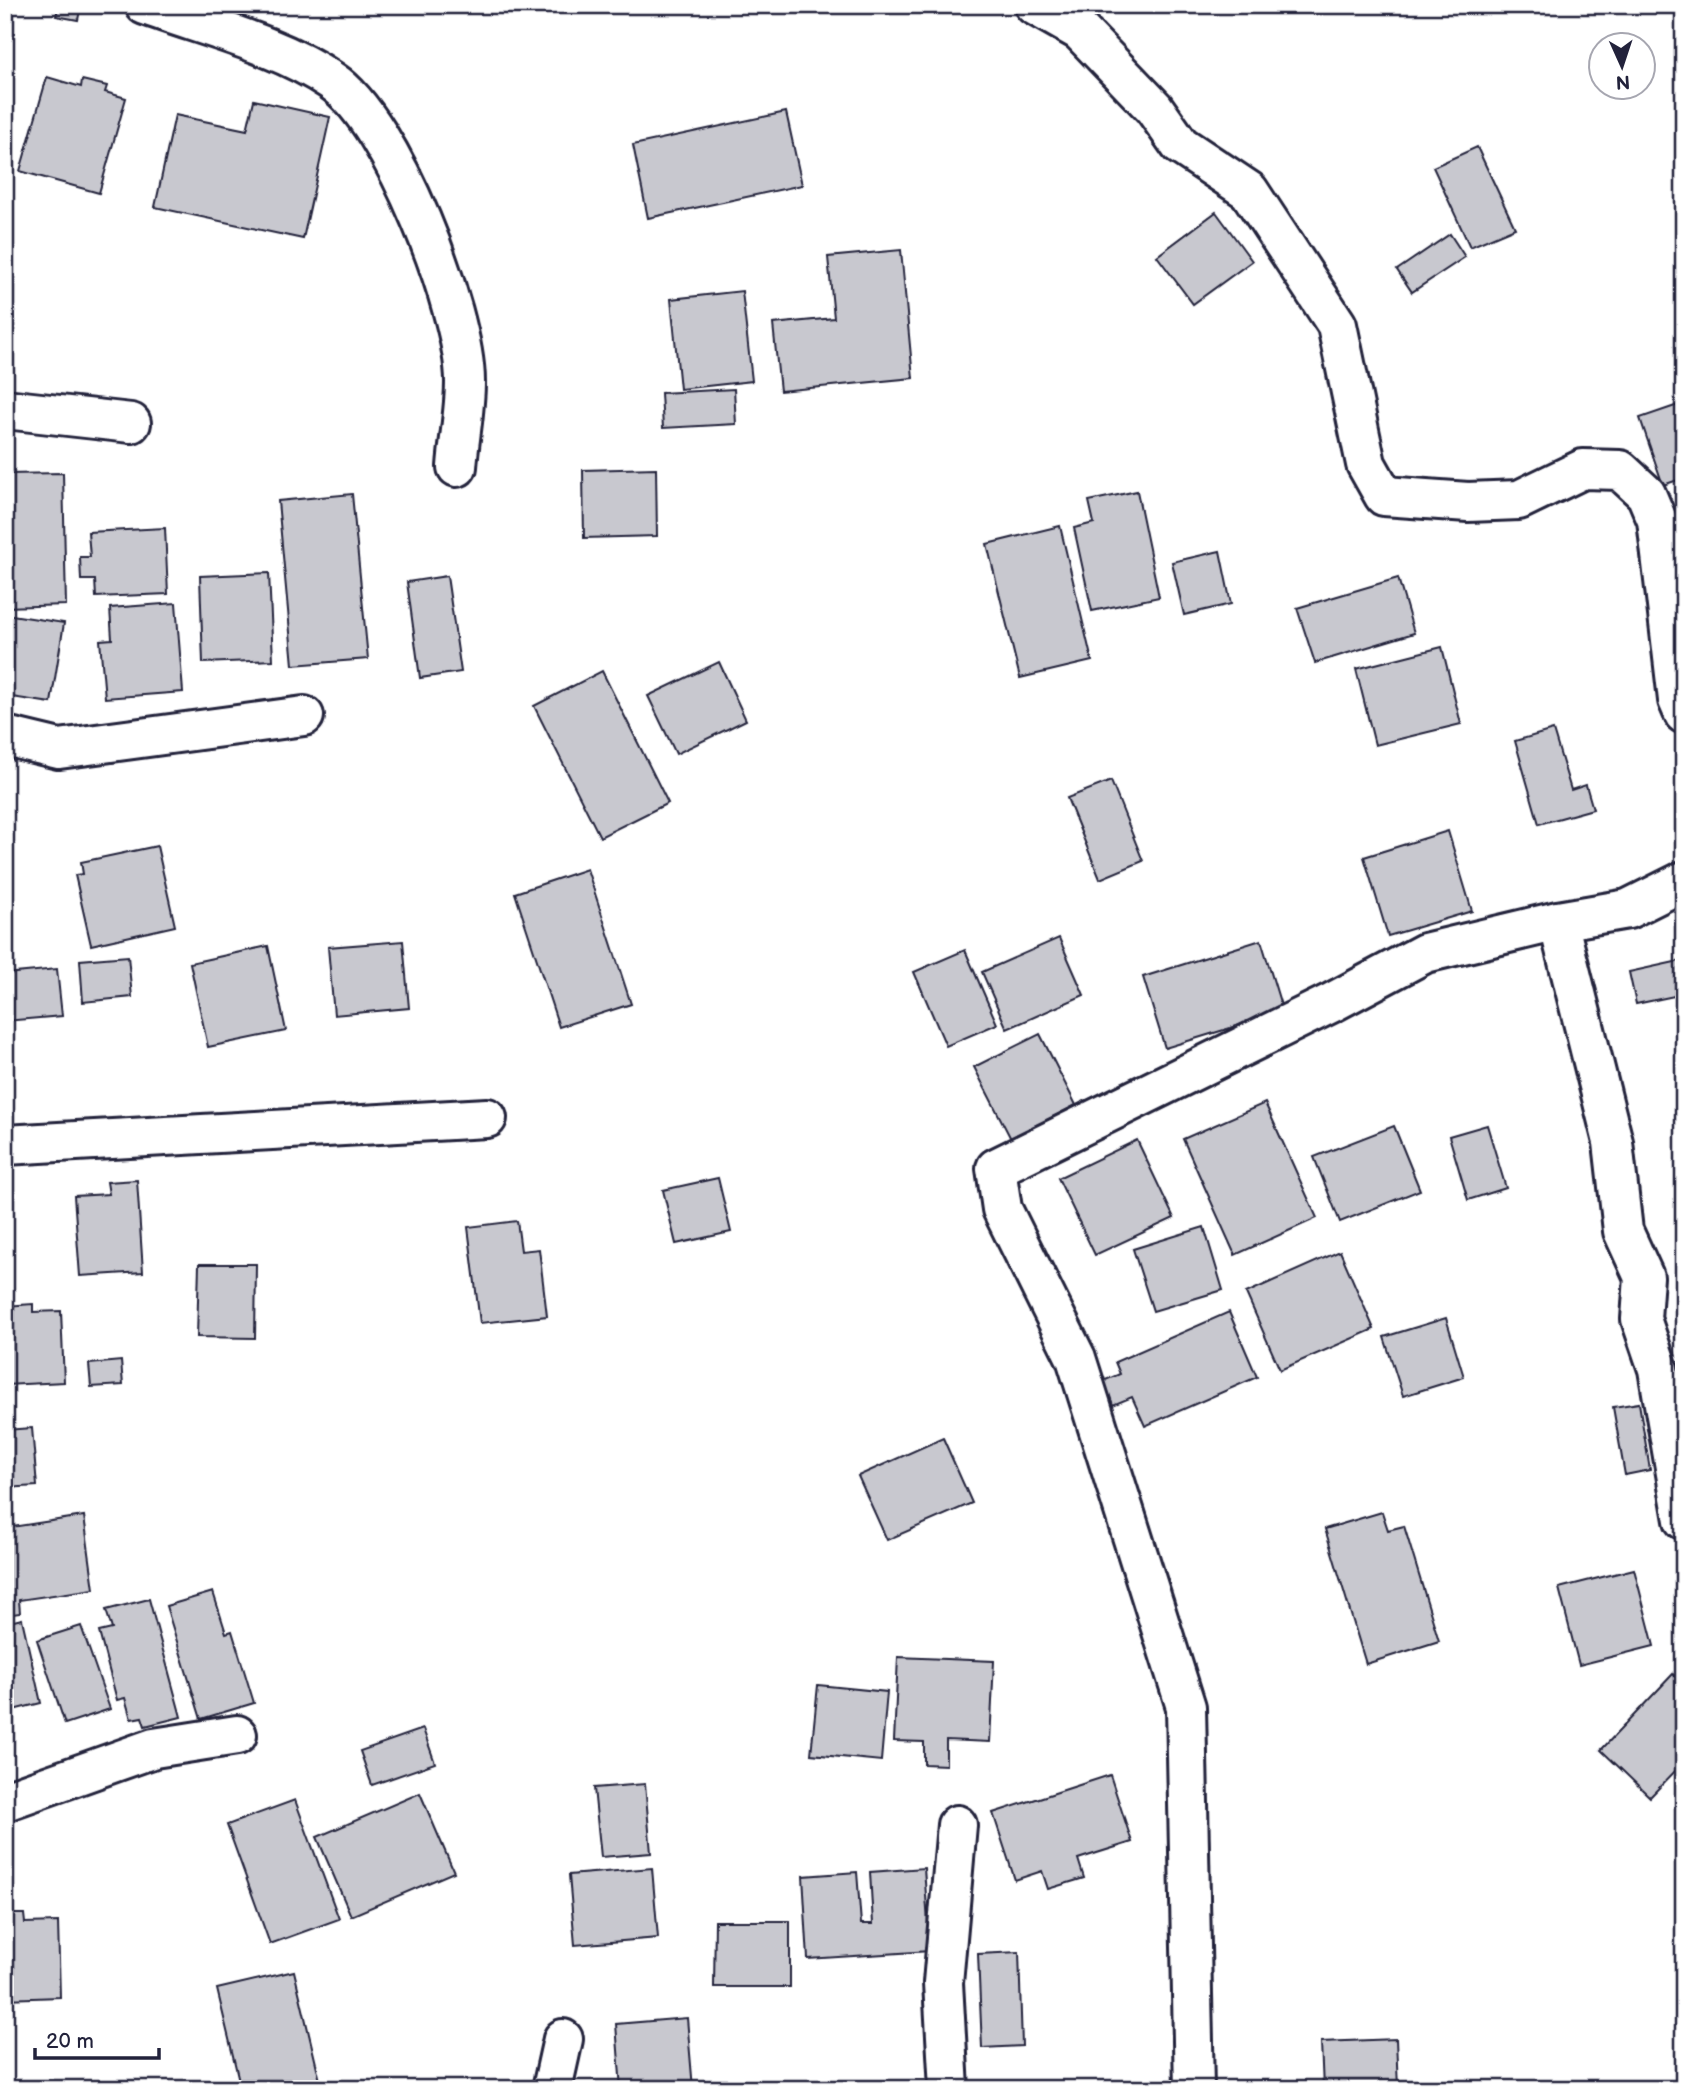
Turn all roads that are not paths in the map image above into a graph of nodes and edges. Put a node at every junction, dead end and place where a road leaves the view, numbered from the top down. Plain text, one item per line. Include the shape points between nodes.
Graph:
1 (145, 5) edge
2 (1034, 5) edge
3 (5, 409) edge
4 (131, 423) dead end
5 (457, 467) dead end
6 (1684, 714) edge
7 (304, 716) dead end
8 (5, 736) edge
9 (1684, 881) edge
10 (1559, 920) junction
11 (487, 1118) dead end
12 (5, 1145) edge
13 (1684, 1520) edge
14 (237, 1735) dead end
15 (5, 1801) edge
16 (957, 1825) dead end
17 (563, 2039) dead end
18 (552, 2089) edge
19 (949, 2089) edge
20 (1195, 2089) edge

1 - 5 street via 294,60 334,82 359,105 386,148 421,222 459,326 465,383
2 - 6 street via 1080,31 1154,108 1180,145 1249,191 1337,325 1367,464 1384,496 1468,502 1519,500 1583,469 1620,470 1646,494 1657,520 1678,700
3 - 4 street
7 - 8 street via 58,749
9 - 10 street via 1628,909
10 - 13 street via 1613,1142 1623,1231 1644,1277 1641,1319 1658,1369
10 - 20 street via 1425,953 996,1168 1002,1209 1076,1358 1186,1707
11 - 12 street
14 - 15 street via 154,1748
16 - 19 street via 943,1983
17 - 18 street

